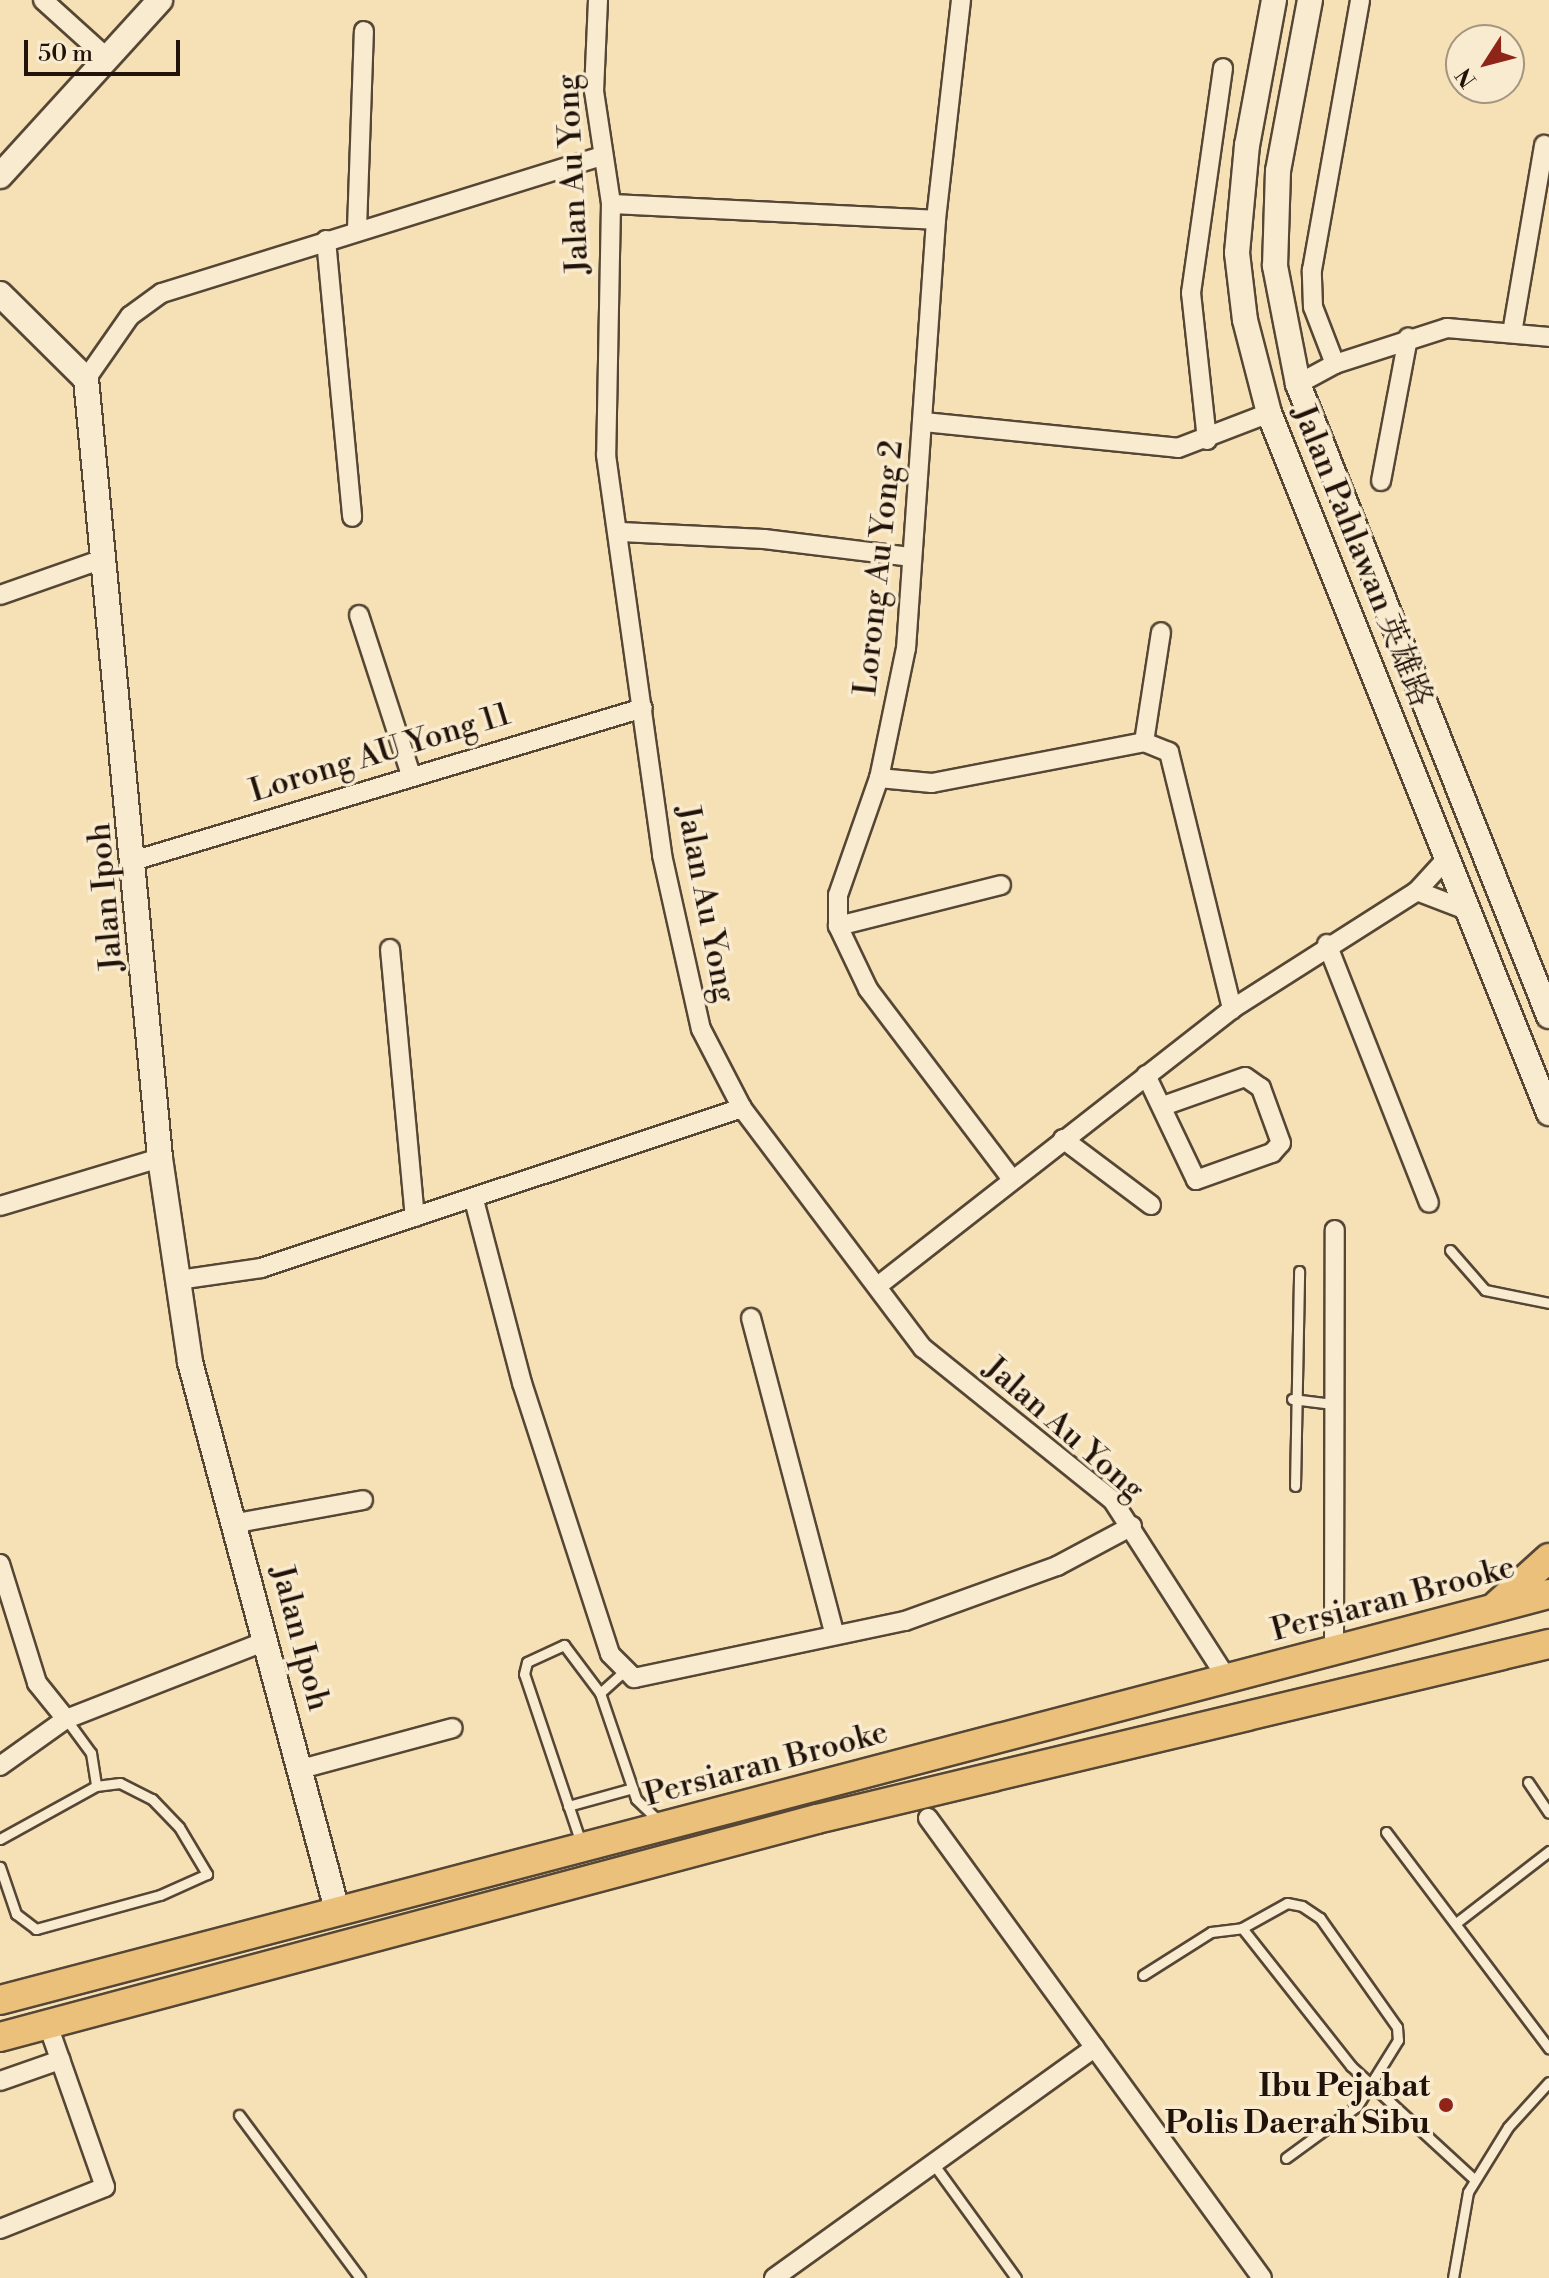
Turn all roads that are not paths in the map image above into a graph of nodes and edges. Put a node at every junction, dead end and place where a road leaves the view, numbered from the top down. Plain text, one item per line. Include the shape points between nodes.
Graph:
1 (43, 0) edge
2 (160, 0) edge
3 (598, 0) edge
4 (961, 0) edge
5 (1274, 0) edge
6 (1310, 0) edge
7 (1360, 0) edge
8 (364, 31) dead end
9 (105, 56) junction
10 (1223, 68) dead end
11 (1544, 145) dead end
12 (602, 156) junction
13 (0, 176) edge
14 (611, 204) junction
15 (936, 220) junction
16 (357, 229) junction
17 (326, 240) junction
18 (1, 298) edge
19 (1512, 333) junction
20 (1549, 337) edge
21 (1408, 338) junction
22 (1335, 364) junction
23 (86, 379) junction
24 (1298, 384) junction
25 (1269, 413) junction
26 (924, 422) junction
27 (1207, 440) junction
28 (1381, 481) dead end
29 (352, 517) dead end
30 (621, 532) junction
31 (910, 557) junction
32 (103, 559) junction
33 (0, 595) edge
34 (359, 615) dead end
35 (1161, 632) dead end
36 (643, 708) junction
37 (1144, 742) junction
38 (410, 772) junction
39 (879, 778) junction
40 (1448, 857) junction
41 (136, 860) junction
42 (1001, 885) dead end
43 (1417, 891) junction
44 (1469, 911) junction
45 (838, 926) junction
46 (1327, 944) junction
47 (390, 949) dead end
48 (1232, 1009) junction
49 (1549, 1016) edge
50 (1146, 1075) junction
51 (1166, 1105) junction
52 (742, 1108) junction
53 (1549, 1113) edge
54 (1063, 1139) junction
55 (160, 1158) junction
56 (1010, 1177) junction
57 (474, 1200) junction
58 (1429, 1203) dead end
59 (1151, 1205) dead end
60 (0, 1206) edge
61 (415, 1217) junction
62 (1335, 1230) dead end
63 (1450, 1250) dead end
64 (1299, 1271) dead end
65 (178, 1280) junction
66 (879, 1285) junction
67 (1549, 1303) edge
68 (751, 1318) dead end
69 (1292, 1399) junction
70 (1331, 1404) junction
71 (1295, 1486) dead end
72 (363, 1500) dead end
73 (237, 1523) junction
74 (1132, 1526) junction
75 (1549, 1558) edge
76 (0, 1564) edge
77 (1549, 1594) edge
78 (1493, 1608) junction
79 (835, 1635) junction
80 (266, 1641) junction
81 (1544, 1649) edge
82 (1334, 1651) junction
83 (623, 1672) junction
84 (1226, 1677) junction
85 (600, 1693) junction
86 (66, 1719) junction
87 (453, 1728) dead end
88 (0, 1766) edge
89 (301, 1769) junction
90 (1528, 1782) dead end
91 (96, 1786) junction
92 (633, 1788) junction
93 (568, 1806) junction
94 (1549, 1813) edge
95 (928, 1818) dead end
96 (666, 1827) junction
97 (1386, 1832) dead end
98 (0, 1839) edge
99 (582, 1846) junction
100 (1549, 1851) edge
101 (0, 1867) edge
102 (337, 1910) junction
103 (1456, 1923) junction
104 (1242, 1928) junction
105 (1143, 1975) dead end
106 (0, 2000) edge
107 (48, 2025) junction
108 (0, 2037) edge
109 (1095, 2047) junction
110 (1549, 2048) edge
111 (60, 2060) junction
112 (0, 2081) edge
113 (1549, 2082) edge
114 (1375, 2085) junction
115 (239, 2115) dead end
116 (1286, 2158) dead end
117 (932, 2162) junction
118 (1475, 2180) junction
119 (0, 2229) edge
120 (360, 2278) edge
121 (774, 2278) edge
122 (1016, 2278) edge
123 (1262, 2278) edge
124 (1453, 2278) edge

1 - 9 street
2 - 9 main road
3 - 12 street, Jalan Au Yong via 594,91
4 - 15 street, Lorong Au Yong 2
5 - 25 main road, Jalan Pahlawan 英雄路 via 1247,145 1237,253 1245,320
6 - 24 main road, Jalan Pahlawan 英雄路 via 1278,171 1275,266
7 - 22 street via 1312,270 1313,307
8 - 16 street
9 - 13 main road
10 - 27 street via 1191,293
11 - 19 street
12 - 14 street, Jalan Au Yong
12 - 16 street
14 - 15 street
14 - 30 street, Jalan Au Yong via 606,455
15 - 26 street, Lorong Au Yong 2
16 - 17 street
17 - 23 street via 162,293 130,316
17 - 29 street
18 - 23 main road
19 - 20 street
19 - 21 street via 1447,328
21 - 22 street
21 - 28 street
22 - 24 street
23 - 32 main road, Jalan Ipoh
24 - 49 main road, Jalan Pahlawan 英雄路
25 - 27 street
25 - 40 main road, Jalan Pahlawan 英雄路
26 - 27 street via 1111,446 1178,448
26 - 31 street, Lorong Au Yong 2
30 - 31 street
30 - 36 street, Jalan Au Yong
31 - 39 street, Lorong Au Yong 2 via 906,648
32 - 33 street
32 - 41 main road, Jalan Ipoh
34 - 38 street
35 - 37 street
36 - 38 street, Lorong AU Yong 11
36 - 52 street, Jalan Au Yong via 686,985
37 - 39 street via 932,783
37 - 48 street via 1174,759
38 - 41 street, Lorong AU Yong 11
39 - 45 street, Lorong Au Yong 2 via 838,895
40 - 43 street
40 - 44 main road, Jalan Pahlawan 英雄路
41 - 55 main road, Jalan Ipoh
42 - 45 street
43 - 44 street
43 - 46 street
44 - 53 main road, Jalan Pahlawan 英雄路
45 - 56 street, Lorong Au Yong 2 via 868,989
46 - 48 street
46 - 58 street
47 - 61 street
48 - 50 street
50 - 51 street
50 - 54 street
51 - 51 street via 1245,1077 1261,1088 1281,1143 1272,1153 1196,1180 1165,1119
52 - 57 street
52 - 66 street, Jalan Au Yong
54 - 56 street
54 - 59 street
55 - 60 street
55 - 65 main road, Jalan Ipoh
56 - 66 street
57 - 61 street
57 - 83 street via 527,1398 610,1654
61 - 65 street via 261,1268
62 - 70 street
63 - 67 lane via 1485,1290
64 - 69 lane
65 - 73 main road, Jalan Ipoh via 190,1362
66 - 74 street, Jalan Au Yong via 923,1348 1113,1501
68 - 79 street
69 - 70 lane
69 - 71 lane
70 - 82 street
72 - 73 street, Jalan Ipoh
73 - 80 main road, Jalan Ipoh
74 - 79 street via 1043,1571 905,1621
74 - 84 street, Jalan Au Yong
75 - 78 main road
76 - 86 street via 37,1683
77 - 78 main road, Persiaran Brooke
78 - 82 main road, Persiaran Brooke
79 - 83 street via 646,1679
80 - 86 street
80 - 89 main road, Jalan Ipoh
81 - 107 main road, Persiaran Brooke via 817,1819
82 - 84 main road, Persiaran Brooke
83 - 85 lane
84 - 96 main road, Persiaran Brooke
85 - 92 lane
85 - 93 lane via 568,1645 523,1667
86 - 88 street
86 - 91 lane via 91,1753
87 - 89 street
89 - 102 main road, Jalan Ipoh
90 - 94 lane
91 - 98 lane
91 - 101 lane via 120,1783 152,1799 199,1852 204,1881 31,1929 16,1914
92 - 93 lane
92 - 96 lane
93 - 99 lane
95 - 109 street
96 - 99 main road, Persiaran Brooke
97 - 103 lane
99 - 102 main road, Persiaran Brooke
100 - 103 lane
102 - 106 main road, Persiaran Brooke
103 - 110 lane
104 - 105 lane via 1211,1932
104 - 114 lane via 1329,2042
104 - 114 lane via 1287,1903 1320,1918 1397,2027 1398,2040
107 - 108 main road, Persiaran Brooke
107 - 111 street
109 - 117 street
109 - 123 street
111 - 112 street
111 - 119 street via 105,2187
113 - 118 lane
114 - 116 lane
114 - 118 lane
115 - 120 lane
117 - 121 street
117 - 122 lane
118 - 124 lane

